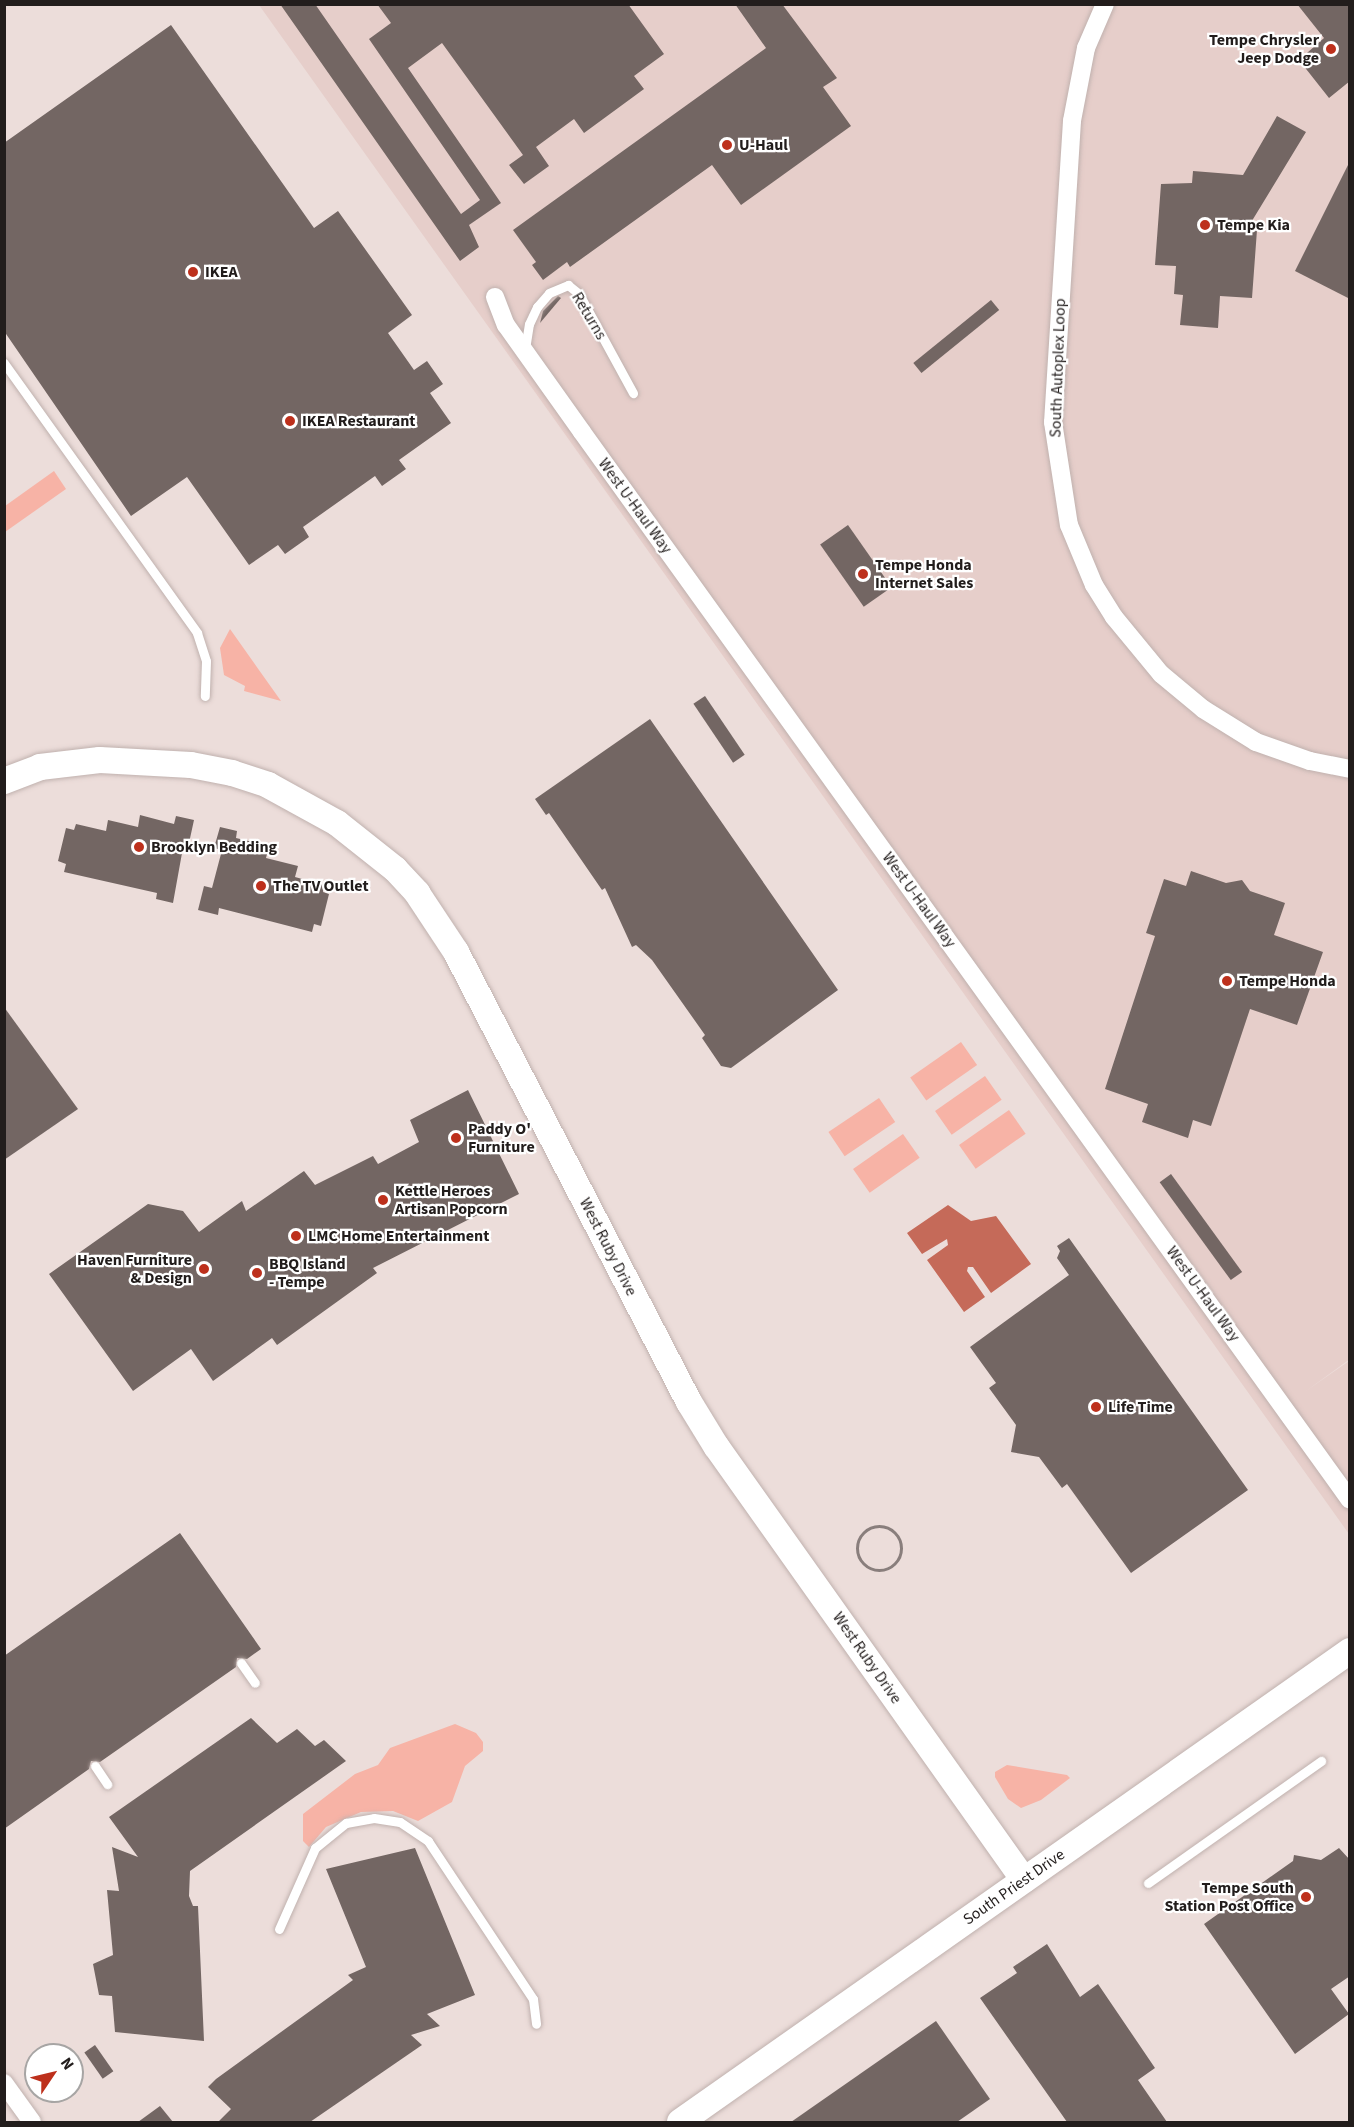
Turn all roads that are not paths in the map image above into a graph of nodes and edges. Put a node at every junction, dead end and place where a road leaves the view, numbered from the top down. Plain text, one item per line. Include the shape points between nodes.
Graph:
1 (1105, 4) edge
2 (495, 297) dead end
3 (525, 351) junction
4 (4, 363) edge
5 (633, 393) dead end
6 (205, 696) dead end
7 (1350, 769) edge
8 (4, 781) edge
9 (1350, 1500) edge
10 (1350, 1652) edge
11 (241, 1663) dead end
12 (255, 1683) dead end
13 (1321, 1761) dead end
14 (94, 1766) dead end
15 (107, 1784) dead end
16 (1024, 1880) junction
17 (1148, 1883) dead end
18 (279, 1929) dead end
19 (536, 2024) dead end
20 (4, 2083) edge
21 (32, 2122) edge
22 (680, 2122) edge

1 - 7 street, South Autoplex Loop via 1086,48 1072,121 1053,422 1069,525 1109,609 1161,674 1203,709 1256,742
2 - 3 street, West U-Haul Way via 502,318
3 - 5 lane, Returns via 529,324 537,307 549,293 568,285 579,294
3 - 9 street, West U-Haul Way
4 - 6 lane via 197,633 206,661
8 - 16 street, West Ruby Drive via 40,767 100,760 191,765 268,785 337,823 395,869 417,893 456,952 683,1391 716,1446
10 - 16 street, South Priest Drive
11 - 12 lane
13 - 17 lane
14 - 15 lane
16 - 22 street, South Priest Drive
18 - 19 lane via 315,1848 346,1823 374,1818 400,1822 428,1841 533,1999
20 - 21 street

